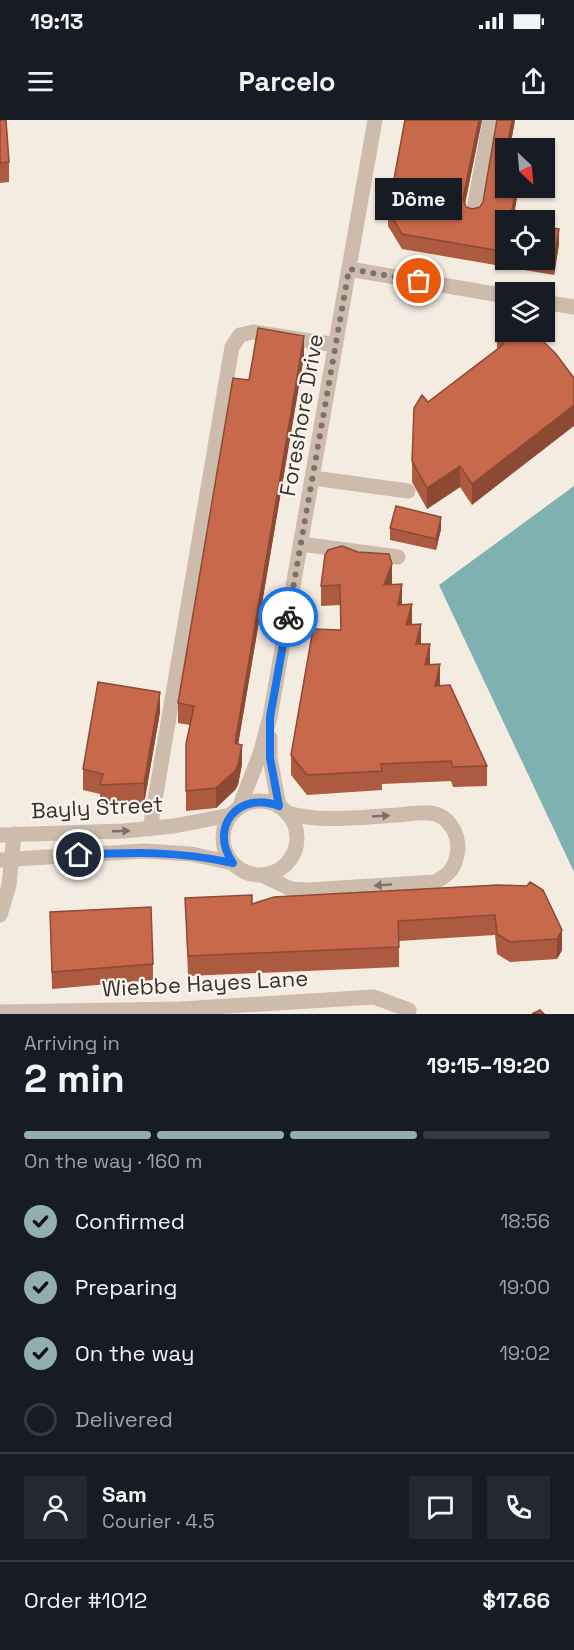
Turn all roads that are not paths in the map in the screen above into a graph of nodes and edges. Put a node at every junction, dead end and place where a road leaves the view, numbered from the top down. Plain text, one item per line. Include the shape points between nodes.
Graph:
1 (375, 120) edge
2 (490, 120) edge
3 (473, 214) edge
4 (349, 269) junction
5 (495, 294) edge
6 (555, 304) edge
7 (574, 307) edge
8 (336, 345) junction
9 (313, 478) junction
10 (408, 491) dead end
11 (301, 544) junction
12 (398, 557) dead end
13 (270, 717) junction
14 (283, 809) junction
15 (235, 812) junction
16 (150, 829) junction
17 (7, 834) edge
18 (6, 859) edge
19 (233, 863) junction
20 (262, 875) junction
21 (0, 915) edge
22 (409, 1010) dead end
23 (0, 1012) edge

1 - 4 street, Foreshore Drive
2 - 3 street
4 - 5 street
4 - 8 street, Foreshore Drive
6 - 7 street
8 - 9 street, Foreshore Drive
8 - 16 street via 253,332 240,335 232,347
9 - 10 street
9 - 11 street, Foreshore Drive
11 - 12 street
11 - 13 street, Foreshore Drive
13 - 14 street, Foreshore Drive via 270,758
13 - 15 street, Foreshore Drive via 260,754
14 - 15 street via 258,801
14 - 20 street via 296,831 294,851 282,868
14 -> 20 street via 322,819 432,813 449,823 457,834 456,861 450,874 435,882 308,890 291,889
15 - 16 street, Bayly Street
15 - 19 street via 226,824 224,845
17 -> 16 street, Bayly Street
17 - 18 street
18 - 19 street, Bayly Street via 144,851 191,854
18 - 21 street via 9,885
19 - 20 street
22 - 23 street, Wiebbe Hayes Lane via 374,997 181,1009

